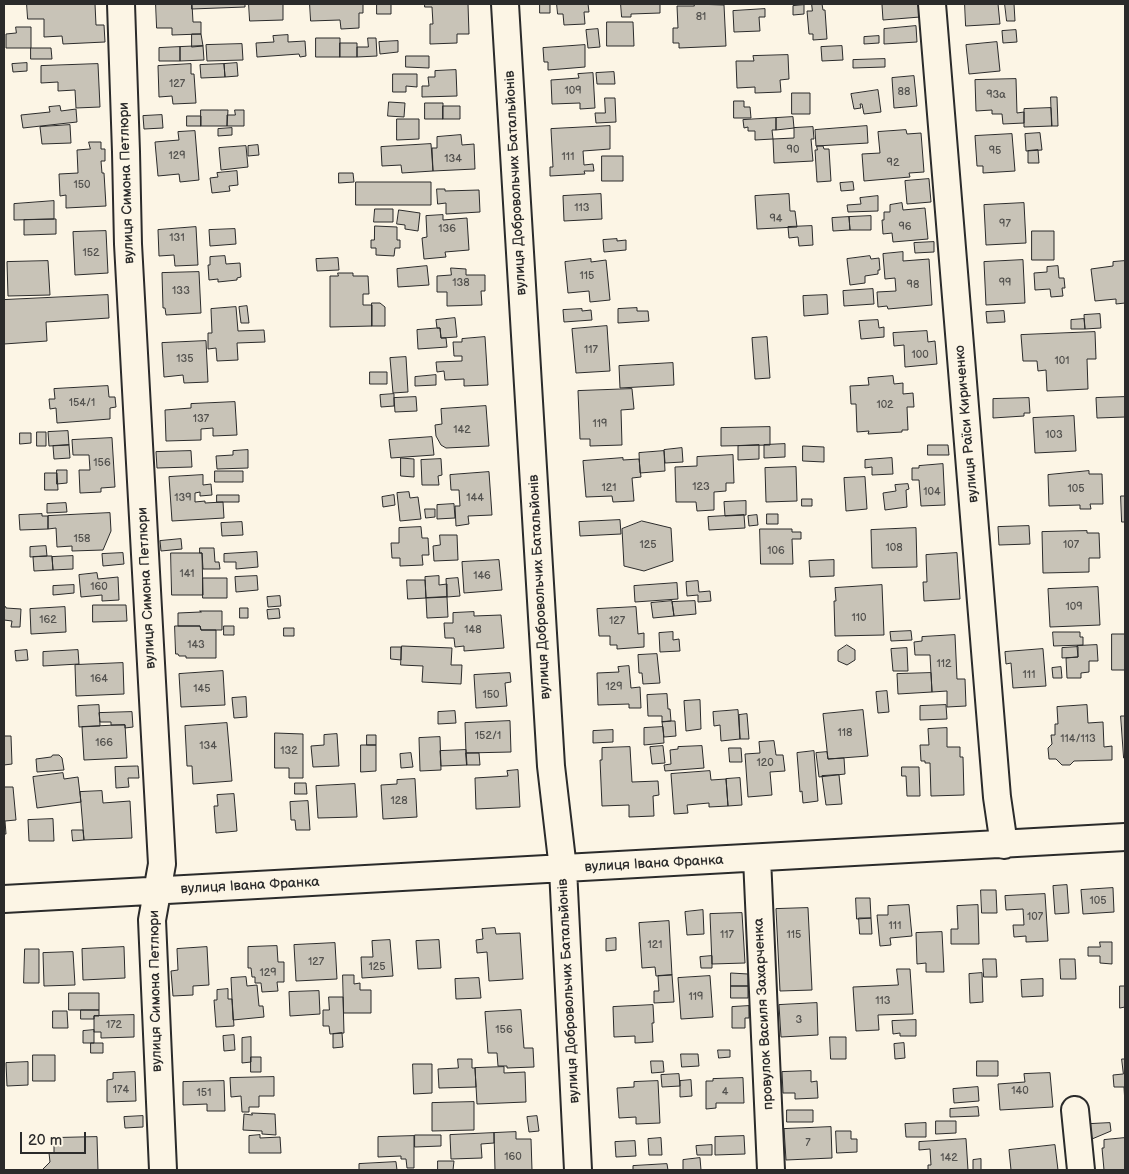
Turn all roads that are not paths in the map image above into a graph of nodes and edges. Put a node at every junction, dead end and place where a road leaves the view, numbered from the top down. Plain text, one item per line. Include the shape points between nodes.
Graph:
1 (121, 4) edge
2 (505, 4) edge
3 (932, 4) edge
4 (1125, 837) edge
5 (1004, 845) junction
6 (757, 858) junction
7 (563, 869) junction
8 (158, 890) junction
9 (4, 899) edge
10 (1075, 1110) dead end
11 (163, 1170) edge
12 (578, 1170) edge
13 (771, 1170) edge
14 (1081, 1170) edge

1 - 8 street, вулиця Симона Петлюри via 128,244 162,864
2 - 7 street, вулиця Добровольчих Батальйонів via 551,766
3 - 5 street, вулиця Раїси Кириченко via 997,797
4 - 5 street, вулиця Івана Франка
5 - 6 street, вулиця Івана Франка
6 - 7 street, вулиця Івана Франка
6 - 13 street, провулок Василя Захарченка
7 - 8 street, вулиця Івана Франка
7 - 12 street, вулиця Добровольчих Батальйонів
8 - 9 street, вулиця Івана Франка
8 - 11 street, вулиця Симона Петлюри via 152,920
10 - 14 street

